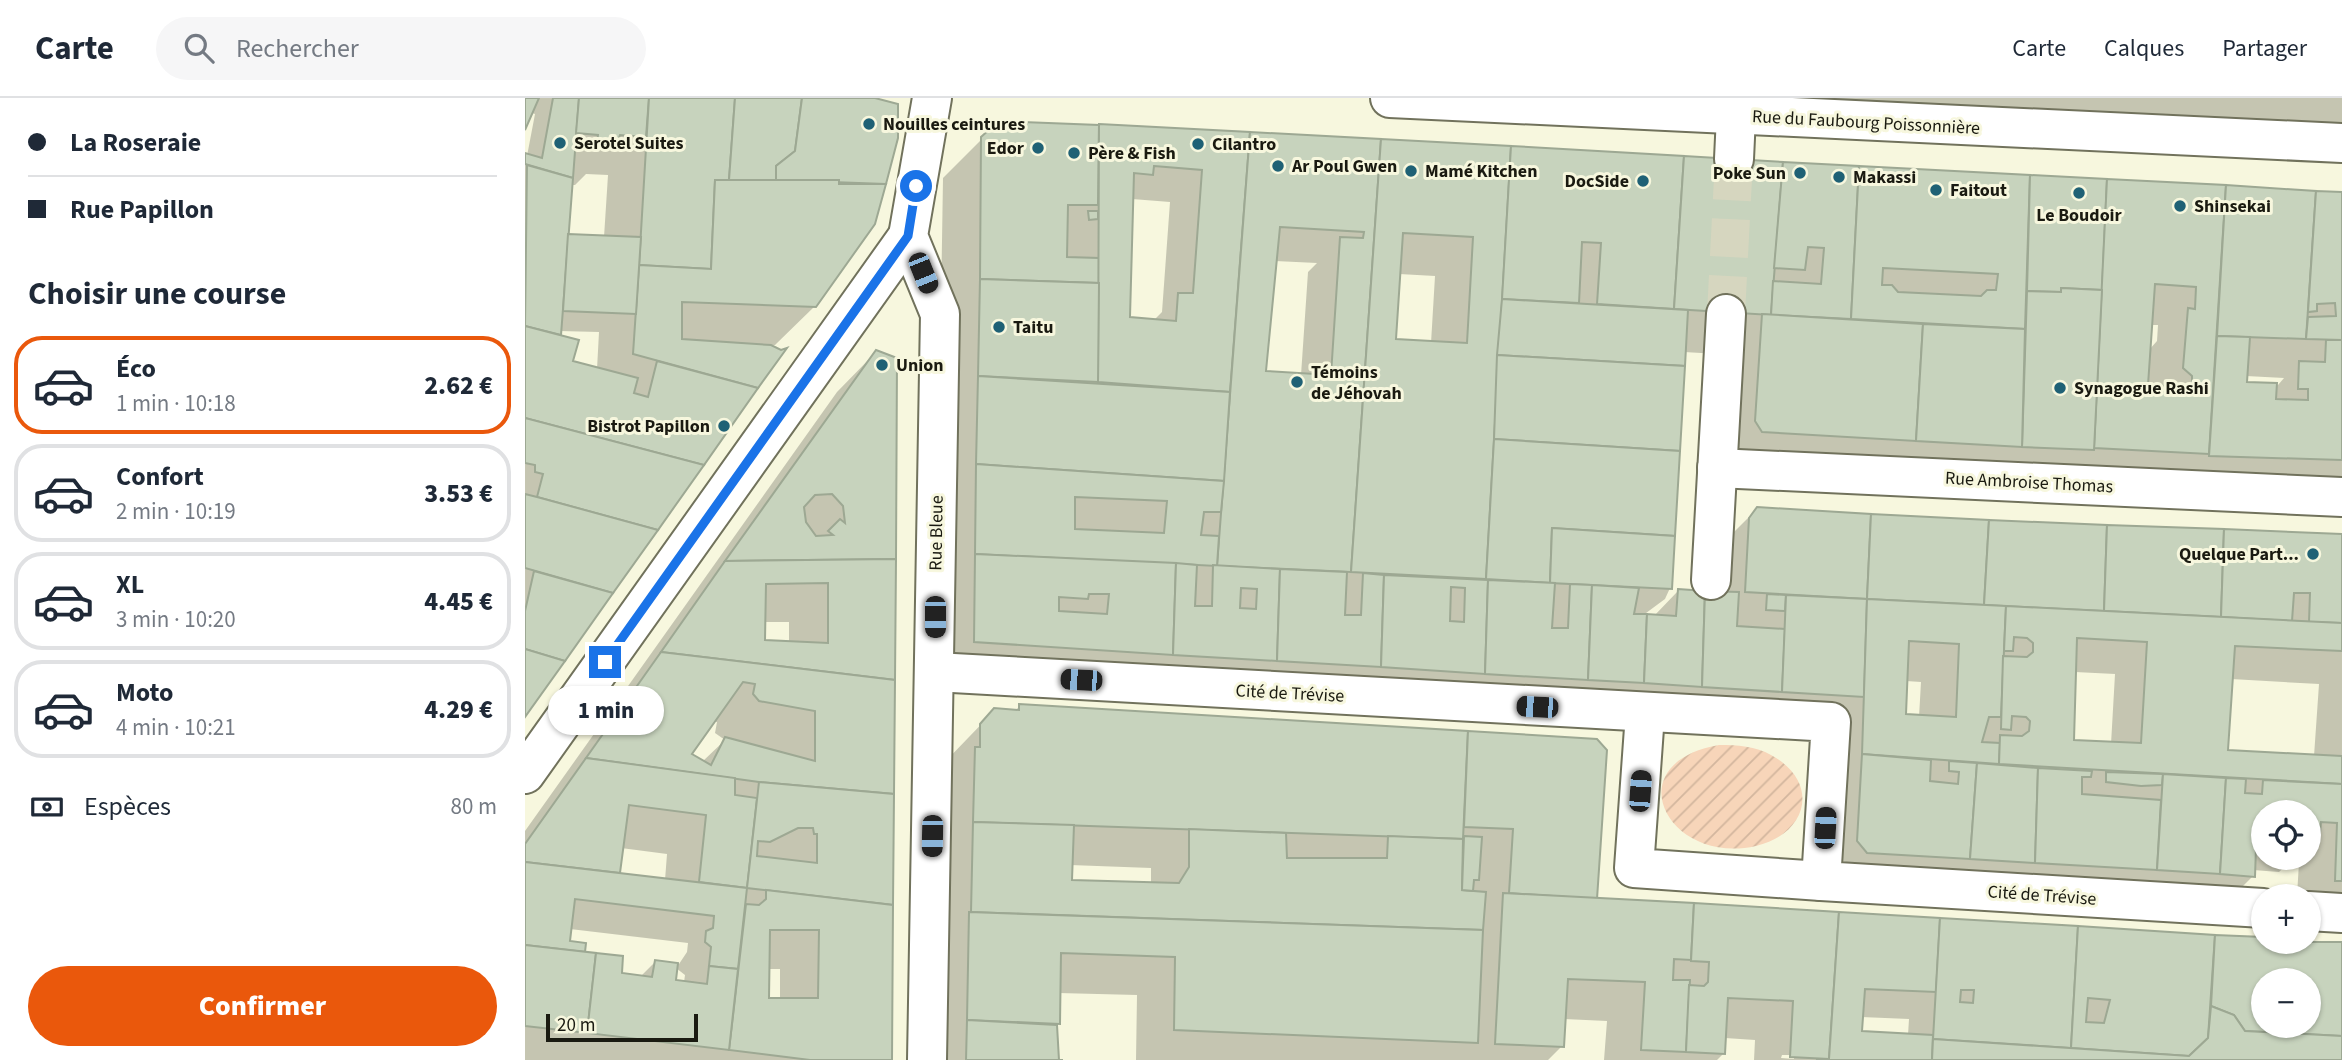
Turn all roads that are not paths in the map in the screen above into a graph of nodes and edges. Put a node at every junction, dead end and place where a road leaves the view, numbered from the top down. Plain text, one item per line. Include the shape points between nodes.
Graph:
1 (932, 98) edge
2 (1390, 98) edge
3 (1736, 116) junction
4 (2342, 143) edge
5 (1734, 159) tunnel mouth
6 (908, 236) junction
7 (1725, 314) tunnel mouth
8 (1717, 468) junction
9 (2342, 497) edge
10 (1711, 580) dead end
11 (935, 672) junction
12 (1645, 714) junction
13 (525, 774) edge
14 (1821, 881) junction
15 (2251, 907) edge
16 (2321, 912) edge
17 (2342, 913) edge
18 (927, 1060) edge

1 - 6 street
2 - 3 street, Rue du Faubourg Poissonnière
3 - 4 street, Rue du Faubourg Poissonnière
3 - 5 street
6 - 11 street, Rue Bleue via 940,314
6 - 13 street
7 - 8 street
8 - 9 street, Rue Ambroise Thomas
8 - 10 street
11 - 12 street, Cité de Trévise
11 - 18 street, Rue Bleue
12 - 14 street, Cité de Trévise via 1634,868
12 - 14 street, Cité de Trévise via 1831,722
14 - 15 street, Cité de Trévise
16 - 17 street

